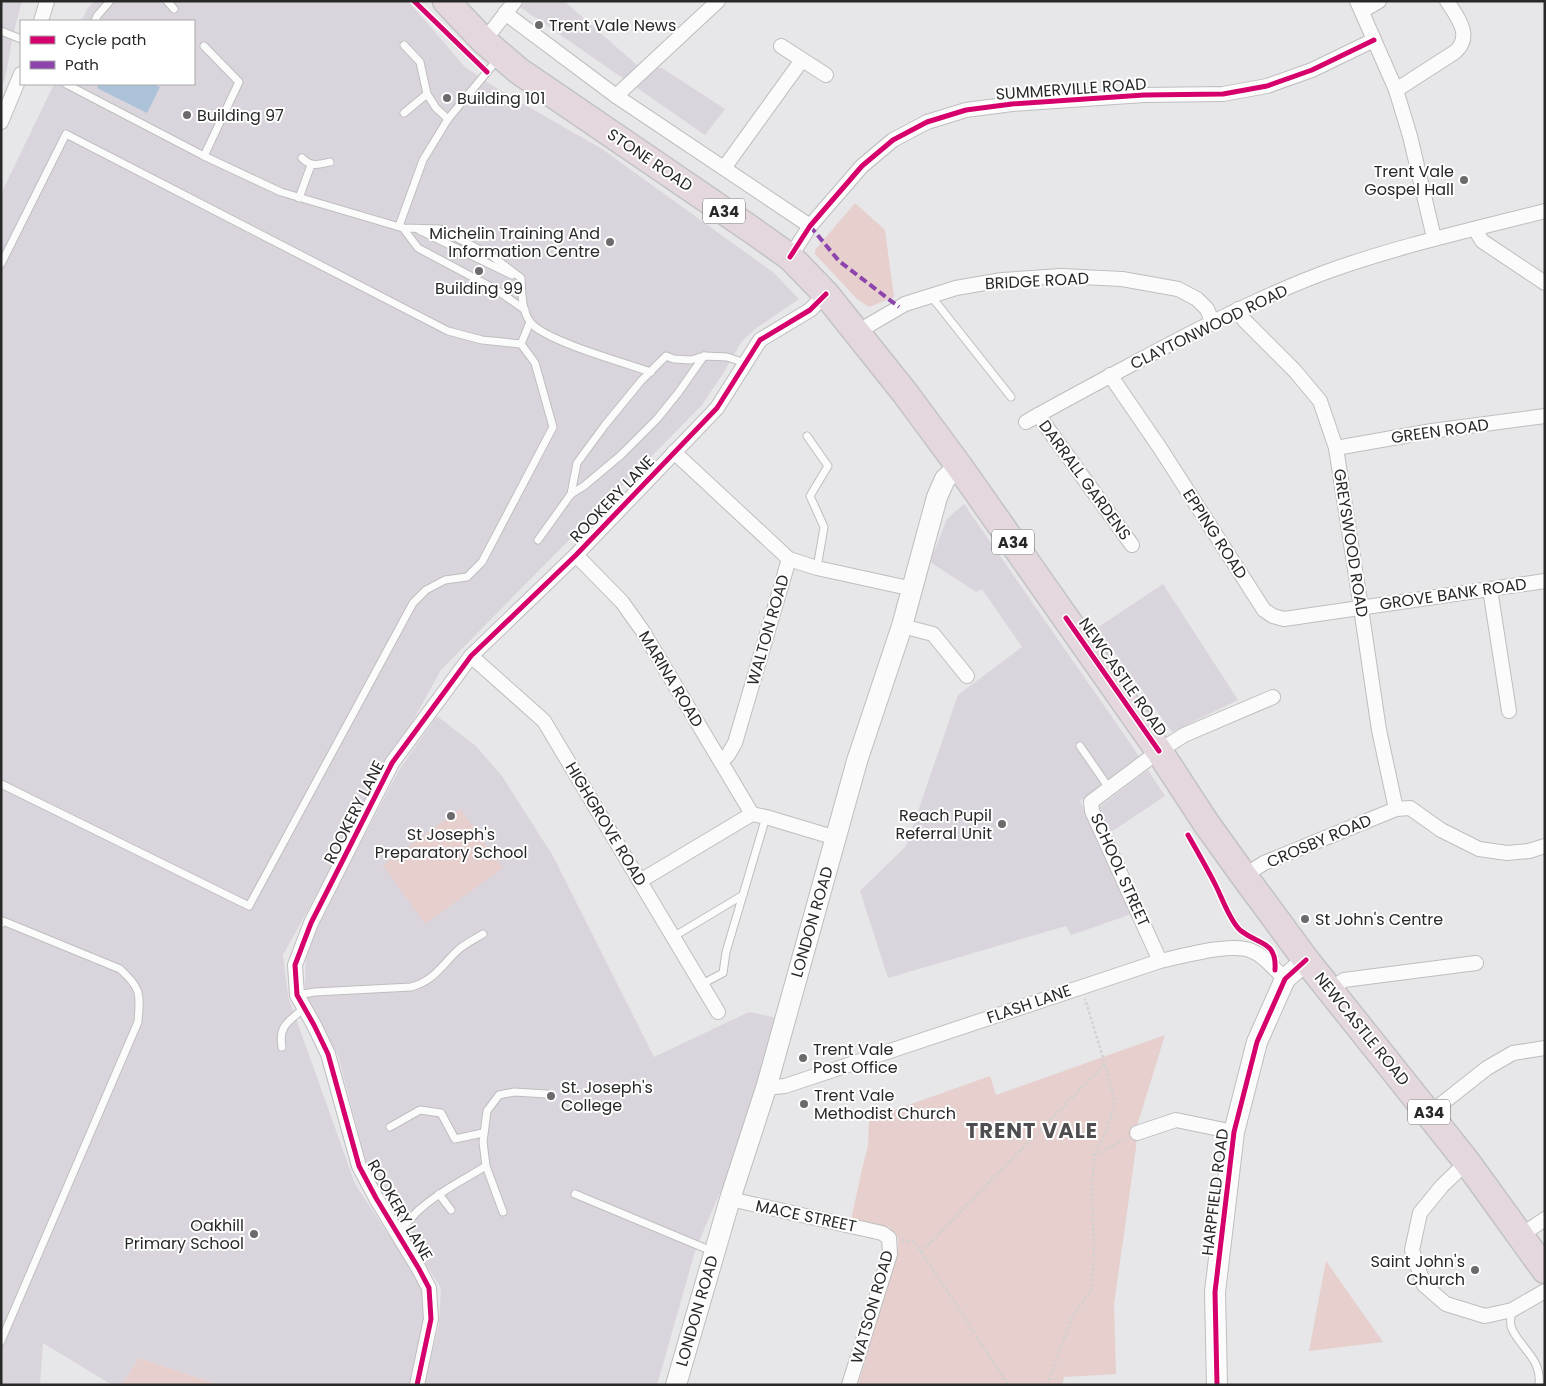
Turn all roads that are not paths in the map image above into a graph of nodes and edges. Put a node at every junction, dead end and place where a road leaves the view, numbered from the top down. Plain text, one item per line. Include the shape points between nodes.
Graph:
1 (46, 1) edge
2 (110, 1) edge
3 (167, 1) edge
4 (446, 1) edge
5 (515, 1) edge
6 (718, 1) edge
7 (1379, 1) edge
8 (1447, 1) edge
9 (1359, 6) edge
10 (174, 9) dead end
11 (505, 13) junction
12 (41, 20) edge
13 (95, 20) edge
14 (1, 30) edge
15 (20, 39) edge
16 (1374, 40) junction
17 (204, 46) dead end
18 (404, 46) dead end
19 (782, 46) dead end
20 (492, 48) junction
21 (802, 60) junction
22 (826, 75) dead end
23 (20, 76) edge
24 (68, 85) edge
25 (1396, 90) junction
26 (427, 94) junction
27 (616, 96) junction
28 (404, 113) dead end
29 (448, 119) junction
30 (1, 122) edge
31 (204, 156) junction
32 (302, 158) dead end
33 (330, 162) dead end
34 (311, 165) junction
35 (724, 168) junction
36 (299, 198) junction
37 (1545, 211) edge
38 (810, 226) junction
39 (401, 227) junction
40 (1475, 229) junction
41 (1434, 238) junction
42 (790, 257) junction
43 (1, 264) edge
44 (1545, 283) edge
45 (826, 294) junction
46 (932, 296) junction
47 (1238, 309) junction
48 (525, 310) junction
49 (1212, 321) junction
50 (530, 322) junction
51 (857, 332) junction
52 (521, 344) junction
53 (704, 356) junction
54 (745, 363) junction
55 (651, 372) junction
56 (1110, 375) junction
57 (1011, 396) dead end
58 (1038, 415) junction
59 (1545, 416) edge
60 (1026, 422) dead end
61 (807, 436) dead end
62 (1336, 448) junction
63 (674, 452) junction
64 (959, 466) junction
65 (571, 494) junction
66 (538, 540) dead end
67 (1132, 545) dead end
68 (576, 555) junction
69 (789, 559) junction
70 (817, 568) junction
71 (1545, 581) edge
72 (913, 589) junction
73 (1490, 589) junction
74 (1361, 608) junction
75 (902, 626) junction
76 (471, 656) junction
77 (967, 676) dead end
78 (1273, 697) dead end
79 (1509, 711) dead end
80 (1080, 746) dead end
81 (1159, 750) junction
82 (721, 761) junction
83 (1, 784) edge
84 (1110, 788) junction
85 (1396, 809) junction
86 (759, 816) junction
87 (836, 838) junction
88 (1545, 846) edge
89 (1244, 876) junction
90 (640, 881) junction
91 (743, 894) junction
92 (1, 924) edge
93 (483, 934) dead end
94 (673, 937) junction
95 (1306, 960) junction
96 (1160, 961) junction
97 (1476, 963) dead end
98 (1285, 979) junction
99 (702, 984) junction
100 (1330, 990) junction
101 (297, 995) junction
102 (304, 1008) junction
103 (718, 1012) dead end
104 (282, 1047) dead end
105 (1545, 1048) edge
106 (767, 1085) junction
107 (547, 1094) dead end
108 (1430, 1113) junction
109 (390, 1127) dead end
110 (1234, 1132) junction
111 (483, 1133) junction
112 (1137, 1133) road end
113 (1467, 1162) junction
114 (486, 1166) junction
115 (439, 1194) junction
116 (575, 1194) dead end
117 (730, 1199) junction
118 (451, 1210) dead end
119 (503, 1212) dead end
120 (1545, 1219) edge
121 (396, 1233) junction
122 (886, 1235) joint
123 (1520, 1236) junction
124 (714, 1252) junction
125 (1545, 1270) edge
126 (1545, 1291) edge
127 (1512, 1310) junction
128 (1, 1341) edge
129 (417, 1385) edge
130 (676, 1385) edge
131 (850, 1385) edge
132 (1216, 1385) edge
133 (1539, 1385) edge

1 - 12 street
2 - 13 lane
3 - 10 lane
4 - 20 highway, STONE ROAD / A34
5 - 11 street
6 - 27 street
7 - 9 street
8 - 25 street via 1463,28 1461,46
9 - 16 street
11 - 20 street
11 - 27 street
14 - 15 lane
16 - 25 street
16 - 38 street, SUMMERVILLE ROAD via 1312,70 1267,86 1223,94 1012,104 966,110 927,122 893,140 862,166
17 - 31 lane via 239,82
18 - 26 lane via 420,62
19 - 21 street
20 - 29 lane
20 - 42 highway, STONE ROAD / A34 via 519,72
21 - 22 street
21 - 35 street
23 - 30 street
24 - 31 lane
25 - 41 street
26 - 28 lane
26 - 29 lane
27 - 35 street
29 - 39 lane via 423,160
31 - 36 lane
32 - 34 lane
33 - 34 lane
34 - 36 lane
35 - 38 street
36 - 39 lane
37 - 40 street, CLAYTONWOOD ROAD
38 - 42 street, SUMMERVILLE ROAD
39 - 48 lane via 418,248 495,289
39 - 48 lane via 440,229 492,256 521,278
40 - 41 street, CLAYTONWOOD ROAD
40 - 44 street via 1482,241
41 - 47 street, CLAYTONWOOD ROAD via 1326,272
42 - 45 highway, STONE ROAD / A34
43 - 52 lane via 66,134 448,331 482,340
45 - 51 highway, STONE ROAD / A34
45 - 54 street, ROOKERY LANE via 810,310 760,340
46 - 49 street, BRIDGE ROAD via 1002,280 1060,276 1122,278 1178,289 1207,309
46 - 51 street, BRIDGE ROAD via 905,304
46 - 57 lane
47 - 49 street, CLAYTONWOOD ROAD
47 - 62 street, GREYSWOOD ROAD via 1244,320 1320,401
48 - 50 lane
49 - 56 street, CLAYTONWOOD ROAD
50 - 52 lane
50 - 55 lane via 540,331 578,348
51 - 64 highway, STONE ROAD / A34
52 - 83 lane via 535,363 553,427 482,562 467,577 445,580 426,590 412,603 249,906
53 - 54 lane via 727,357
53 - 55 lane via 691,360 666,356
53 - 65 lane via 657,418 621,455
54 - 63 street, ROOKERY LANE via 718,408
55 - 65 lane via 605,424 577,463
56 - 58 street, CLAYTONWOOD ROAD
56 - 74 street, EPPING ROAD via 1264,610 1284,619
58 - 60 street, CLAYTONWOOD ROAD
58 - 67 street, DARRALL GARDENS
59 - 62 street, GREEN ROAD
61 - 70 lane via 828,466 810,496 824,527
62 - 74 street, GREYSWOOD ROAD
63 - 68 street, ROOKERY LANE
63 - 69 street, WALTON ROAD
64 - 72 main road, LONDON ROAD via 945,479 937,497
64 - 81 highway, NEWCASTLE ROAD / A34
65 - 66 lane
68 - 76 street, ROOKERY LANE
68 - 82 street, MARINA ROAD via 622,602 642,630
69 - 70 street
69 - 82 street, WALTON ROAD via 735,743
70 - 72 street
71 - 73 street, GROVE BANK ROAD
72 - 75 main road, LONDON ROAD
73 - 74 street, GROVE BANK ROAD
73 - 79 street
74 - 85 street, GREYSWOOD ROAD via 1378,730
75 - 77 street via 933,634
75 - 87 main road, LONDON ROAD via 857,761
76 - 90 street, HIGHGROVE ROAD via 544,721
76 - 101 street, ROOKERY LANE via 392,763 311,923 295,965
78 - 81 street, SCHOOL STREET via 1184,735
80 - 84 lane
81 - 84 street, SCHOOL STREET
81 - 89 highway, NEWCASTLE ROAD / A34
82 - 86 street, MARINA ROAD
84 - 96 street, SCHOOL STREET via 1092,802 1092,811
85 - 88 street via 1410,808 1441,830 1479,849 1507,853
85 - 89 street, CROSBY ROAD via 1264,863
86 - 87 street
86 - 90 street
86 - 91 lane
87 - 106 main road, LONDON ROAD
89 - 95 highway, NEWCASTLE ROAD / A34
90 - 94 street, HIGHGROVE ROAD
91 - 94 lane
91 - 99 lane via 723,973
92 - 128 lane via 3,921 120,969 133,981 140,997 138,1022
93 - 101 lane via 458,949 437,973 422,984
94 - 99 street, HIGHGROVE ROAD
95 - 98 main road, HARPFIELD ROAD
95 - 100 highway, NEWCASTLE ROAD / A34
96 - 98 street, FLASH LANE via 1240,948 1257,954
96 - 106 street, FLASH LANE via 785,1086
97 - 100 street via 1344,980
98 - 110 main road, HARPFIELD ROAD via 1257,1042
99 - 103 street, HIGHGROVE ROAD
100 - 108 highway, NEWCASTLE ROAD / A34
101 - 102 street, ROOKERY LANE
102 - 104 lane via 283,1027 280,1036
102 - 121 street, ROOKERY LANE via 328,1054 359,1166
105 - 108 street via 1513,1053 1487,1068
106 - 117 main road, LONDON ROAD
107 - 111 lane via 514,1092 499,1095 487,1110
108 - 113 highway, NEWCASTLE ROAD / A34
109 - 111 lane via 420,1110 441,1114 455,1138
110 - 112 street via 1176,1120
110 - 132 main road, HARPFIELD ROAD via 1215,1292
111 - 114 lane
113 - 123 highway, NEWCASTLE ROAD / A34
113 - 127 street via 1420,1213 1412,1250 1424,1285 1446,1304 1485,1316
114 - 115 lane
114 - 119 lane
115 - 118 lane
115 - 121 lane
116 - 124 lane
117 - 122 street, MACE STREET
117 - 124 main road, LONDON ROAD
120 - 123 street
121 - 129 street, ROOKERY LANE via 429,1288 431,1319
122 - 131 street, WATSON ROAD via 890,1254
123 - 125 highway, NEWCASTLE ROAD / A34
124 - 130 main road, LONDON ROAD
126 - 127 street
127 - 133 lane via 1512,1328 1537,1364

